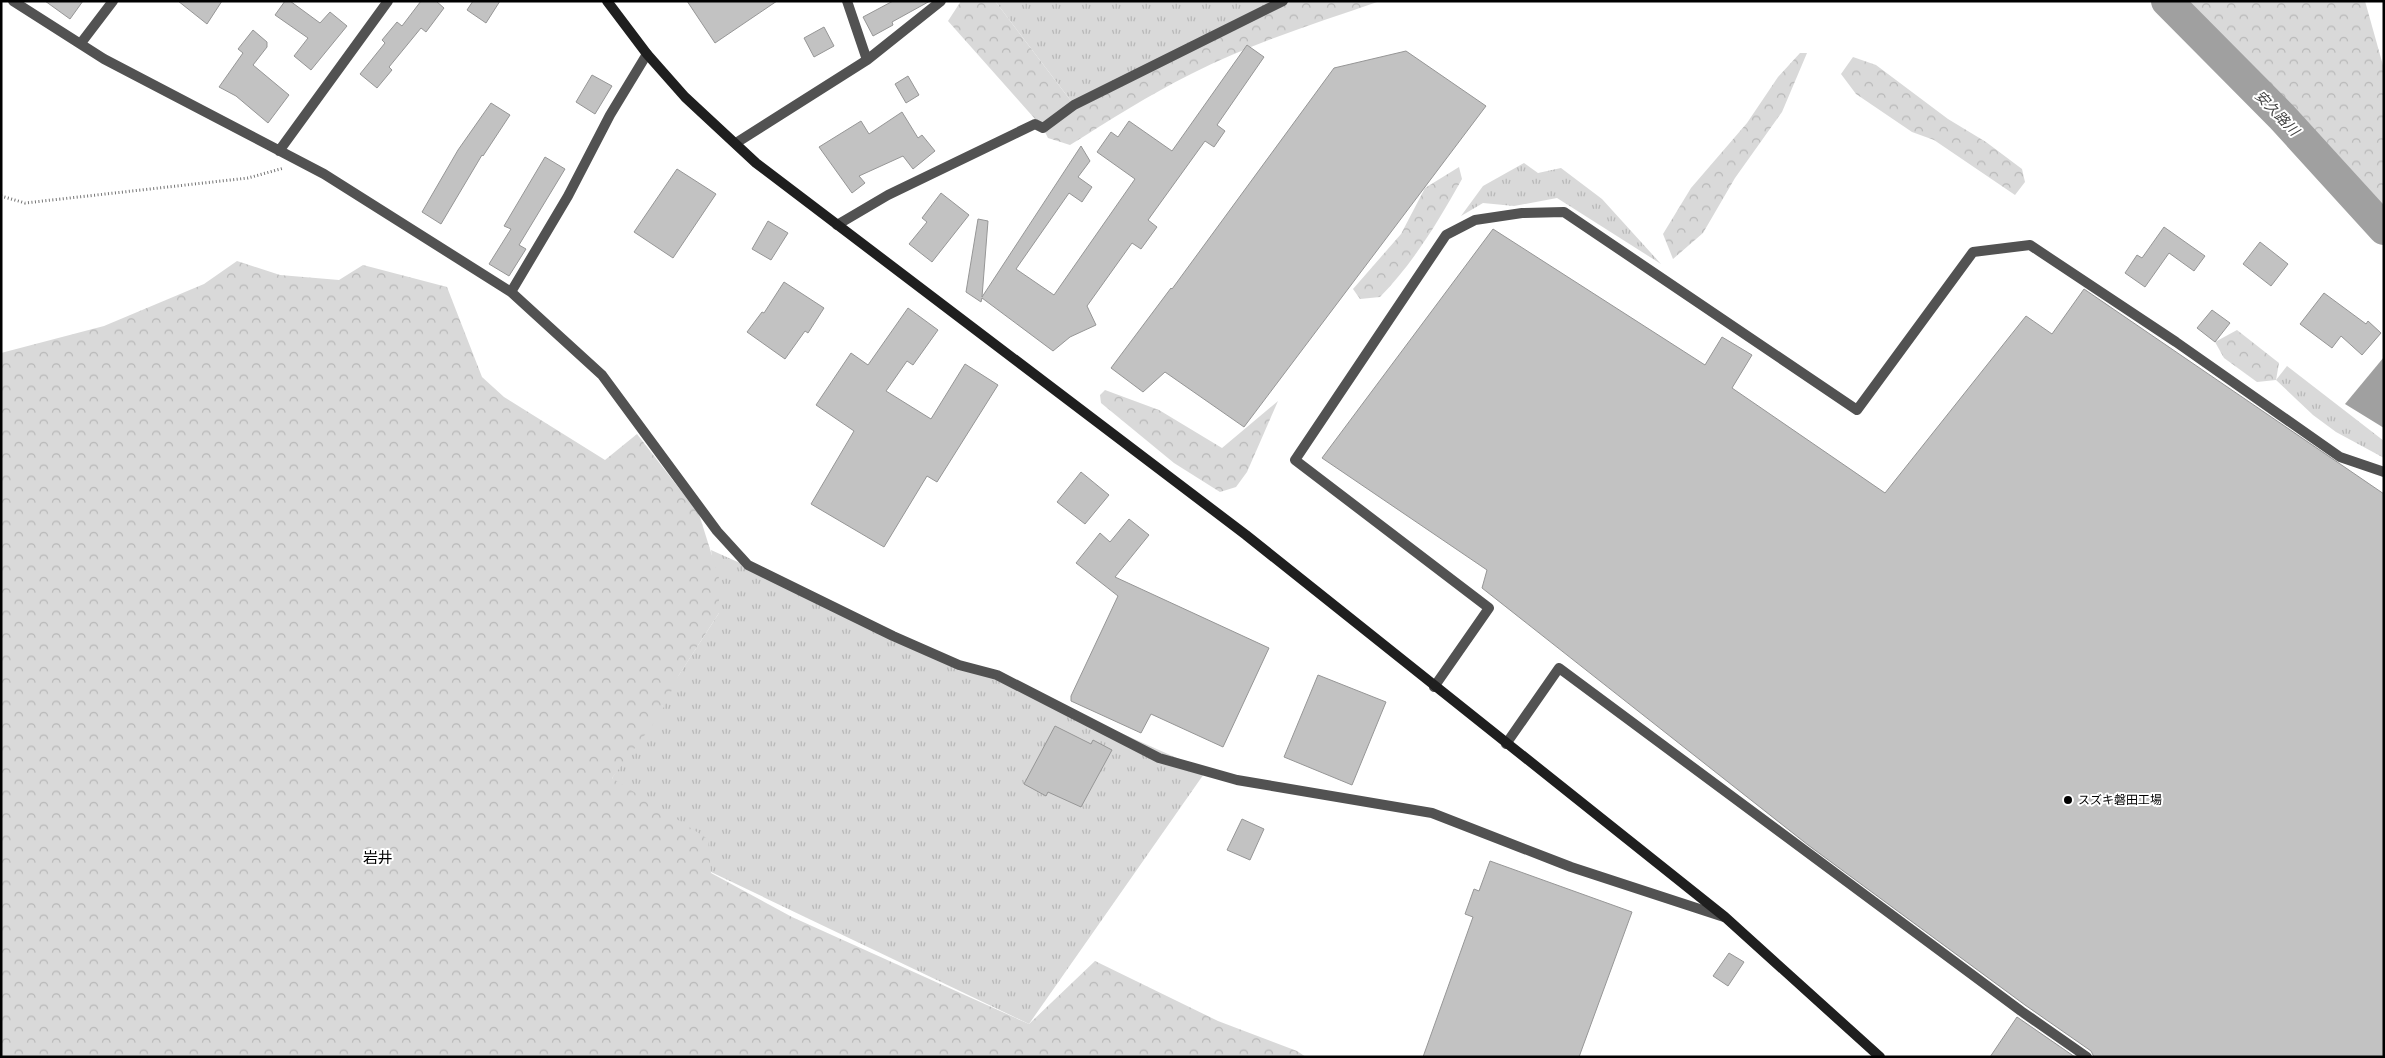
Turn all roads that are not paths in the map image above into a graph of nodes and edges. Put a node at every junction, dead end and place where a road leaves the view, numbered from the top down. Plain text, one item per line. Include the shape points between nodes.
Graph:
1 (13, 1) edge
2 (113, 1) edge
3 (388, 1) edge
4 (607, 1) edge
5 (847, 1) edge
6 (941, 1) edge
7 (1283, 1) edge
8 (81, 43) junction
9 (647, 54) junction
10 (867, 60) junction
11 (736, 144) junction
12 (279, 151) junction
13 (837, 225) junction
14 (511, 292) junction
15 (2384, 472) edge
16 (1434, 687) junction
17 (1506, 744) junction
18 (1725, 917) junction
19 (1880, 1057) edge
20 (2087, 1057) edge

1 - 8 street
2 - 8 street
3 - 12 street
4 - 9 street
5 - 10 street
6 - 10 street
7 - 13 street via 1074,105 1043,128 1035,124 888,195
8 - 12 street via 104,59
9 - 11 street via 685,97
9 - 14 street
10 - 11 street
11 - 13 street
12 - 14 street via 304,163
13 - 16 street via 1246,535
14 - 18 street via 602,375 717,531 748,565 893,636 959,665 997,675 1159,758 1237,780 1432,813 1571,868
15 - 16 street via 2340,457 2030,245 1973,252 1857,410 1564,212 1522,213 1475,220 1446,235 1295,460 1489,608
16 - 17 street
17 - 18 street
17 - 20 street via 1558,668 2005,1000
18 - 19 street

